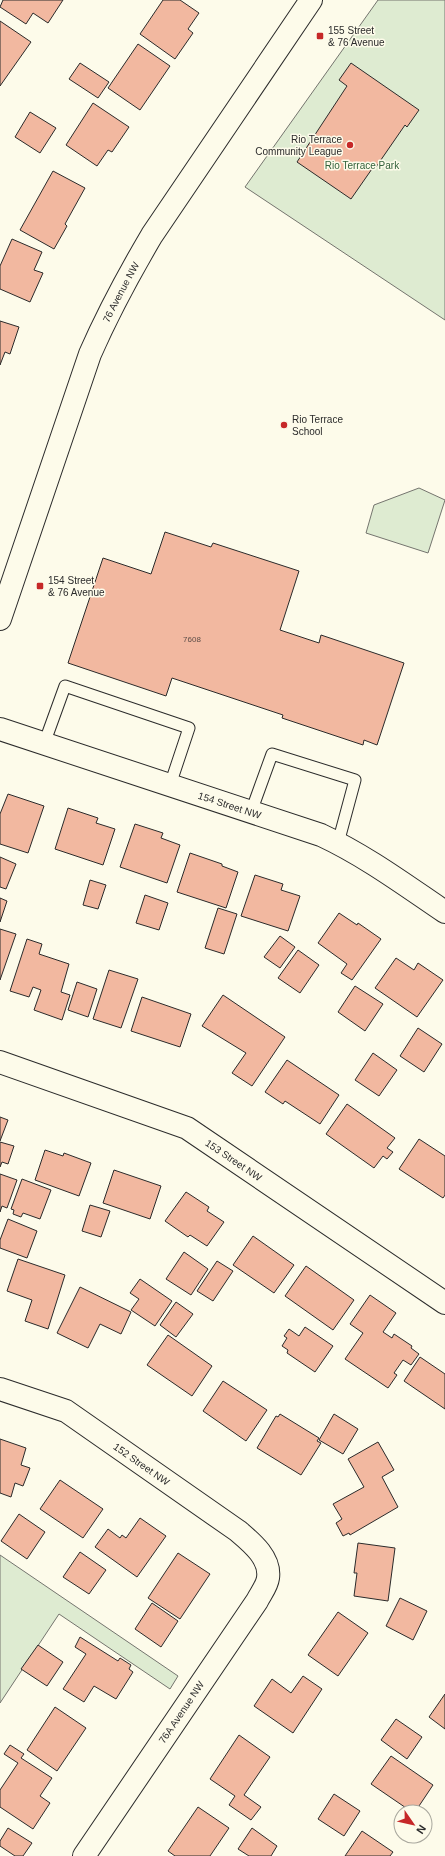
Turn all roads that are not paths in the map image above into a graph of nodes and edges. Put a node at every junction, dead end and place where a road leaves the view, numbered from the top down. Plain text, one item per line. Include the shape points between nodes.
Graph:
1 (311, 0) edge
2 (0, 618) edge
3 (0, 730) edge
4 (44, 744) junction
5 (170, 785) junction
6 (251, 812) junction
7 (338, 843) junction
8 (445, 912) edge
9 (0, 1062) edge
10 (445, 1302) edge
11 (0, 1389) edge
12 (266, 1565) joint
13 (84, 1856) edge

1 - 2 street, 76 Avenue NW via 152,235 103,325 90,354
3 - 4 street, 154 Street NW
4 - 5 street, 154 Street NW
4 - 5 lane via 65,686 189,728
5 - 6 street, 154 Street NW
6 - 7 street, 154 Street NW
6 - 7 lane via 272,754 355,780
7 - 8 street, 154 Street NW
9 - 10 street, 153 Street NW via 187,1128
11 - 12 street, 152 Street NW via 66,1411 238,1531 260,1553
12 - 13 street, 76A Avenue NW via 268,1576 257,1601

